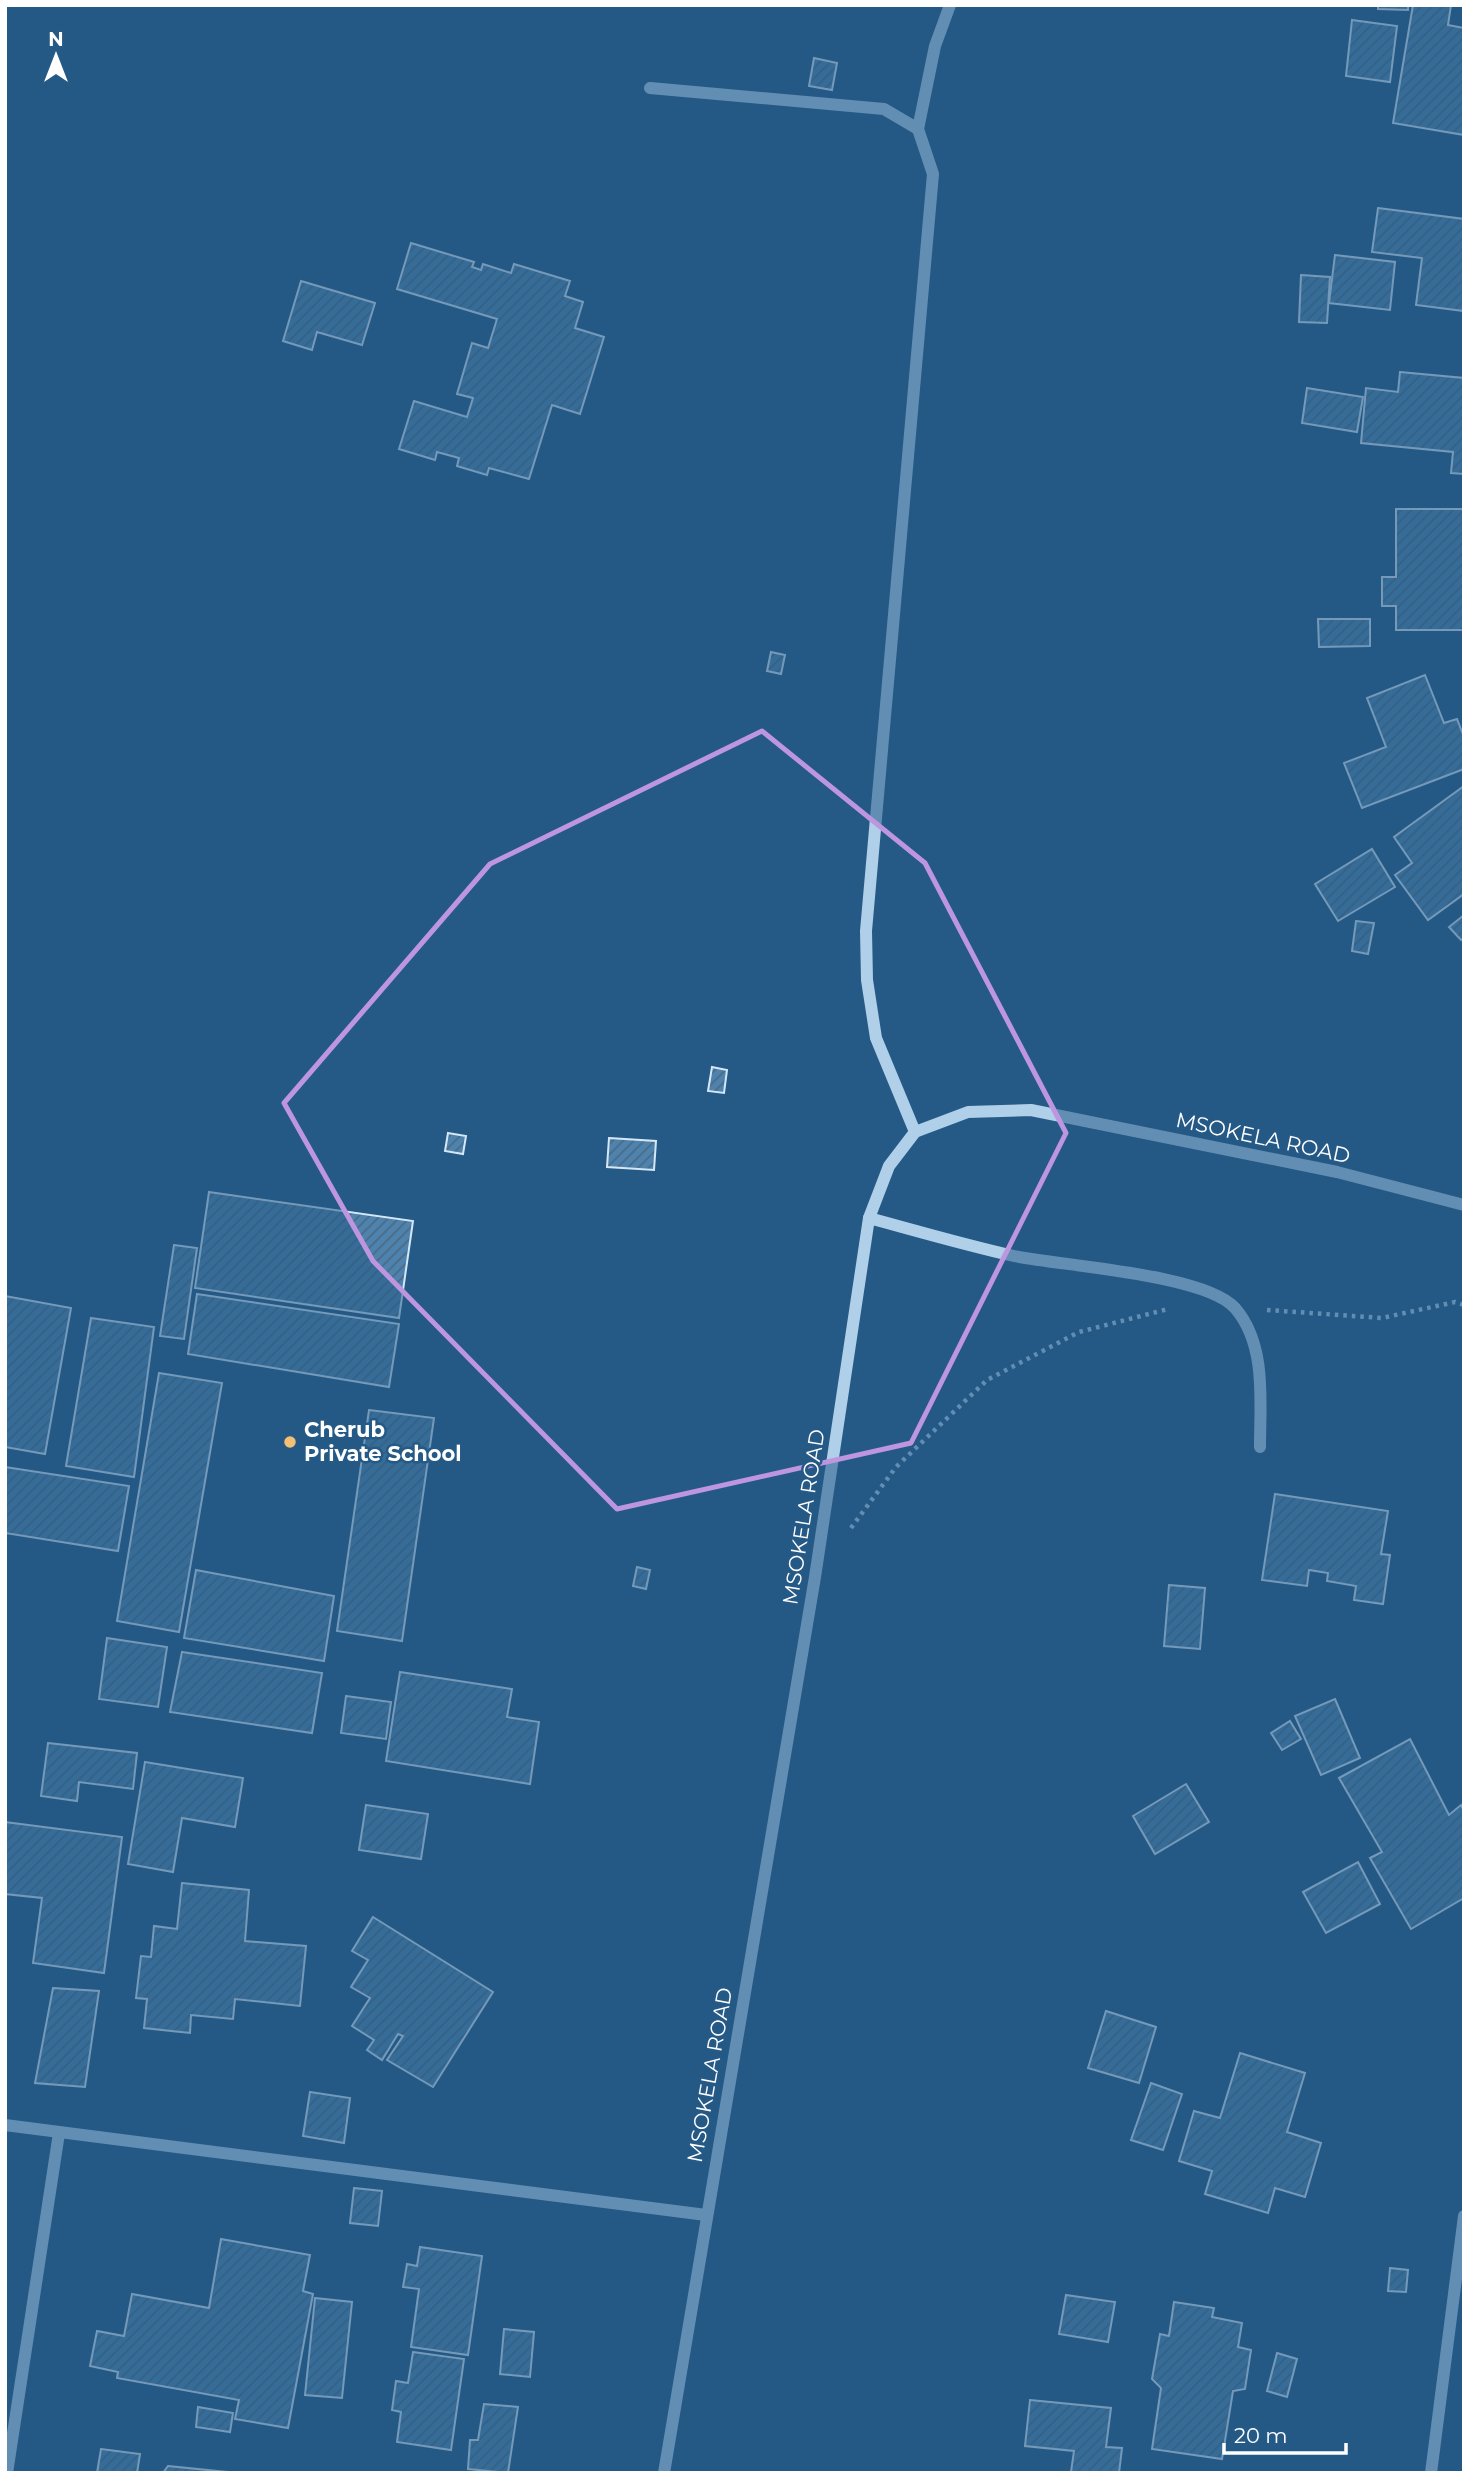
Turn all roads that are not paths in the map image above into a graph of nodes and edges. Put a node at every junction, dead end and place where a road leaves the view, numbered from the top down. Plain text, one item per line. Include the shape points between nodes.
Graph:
1 (950, 5) edge
2 (650, 88) dead end
3 (918, 129) junction
4 (915, 1132) junction
5 (1464, 1205) edge
6 (869, 1219) junction
7 (1260, 1447) dead end
8 (5, 2125) edge
9 (59, 2133) junction
10 (706, 2215) junction
11 (1464, 2216) edge
12 (6, 2473) edge
13 (664, 2473) edge
14 (1431, 2473) edge

1 - 3 street via 935,46
2 - 3 street via 884,109
3 - 4 street via 933,174 866,931 867,980 876,1038
4 - 5 street, MSOKELA ROAD via 968,1112 1031,1110 1336,1171
4 - 6 street, MSOKELA ROAD via 889,1166
6 - 7 street via 1015,1256 1211,1292 1235,1308 1254,1342 1260,1380
6 - 10 street, MSOKELA ROAD via 815,1577
8 - 9 street
9 - 10 street
9 - 12 street
10 - 13 street, MSOKELA ROAD
11 - 14 street

